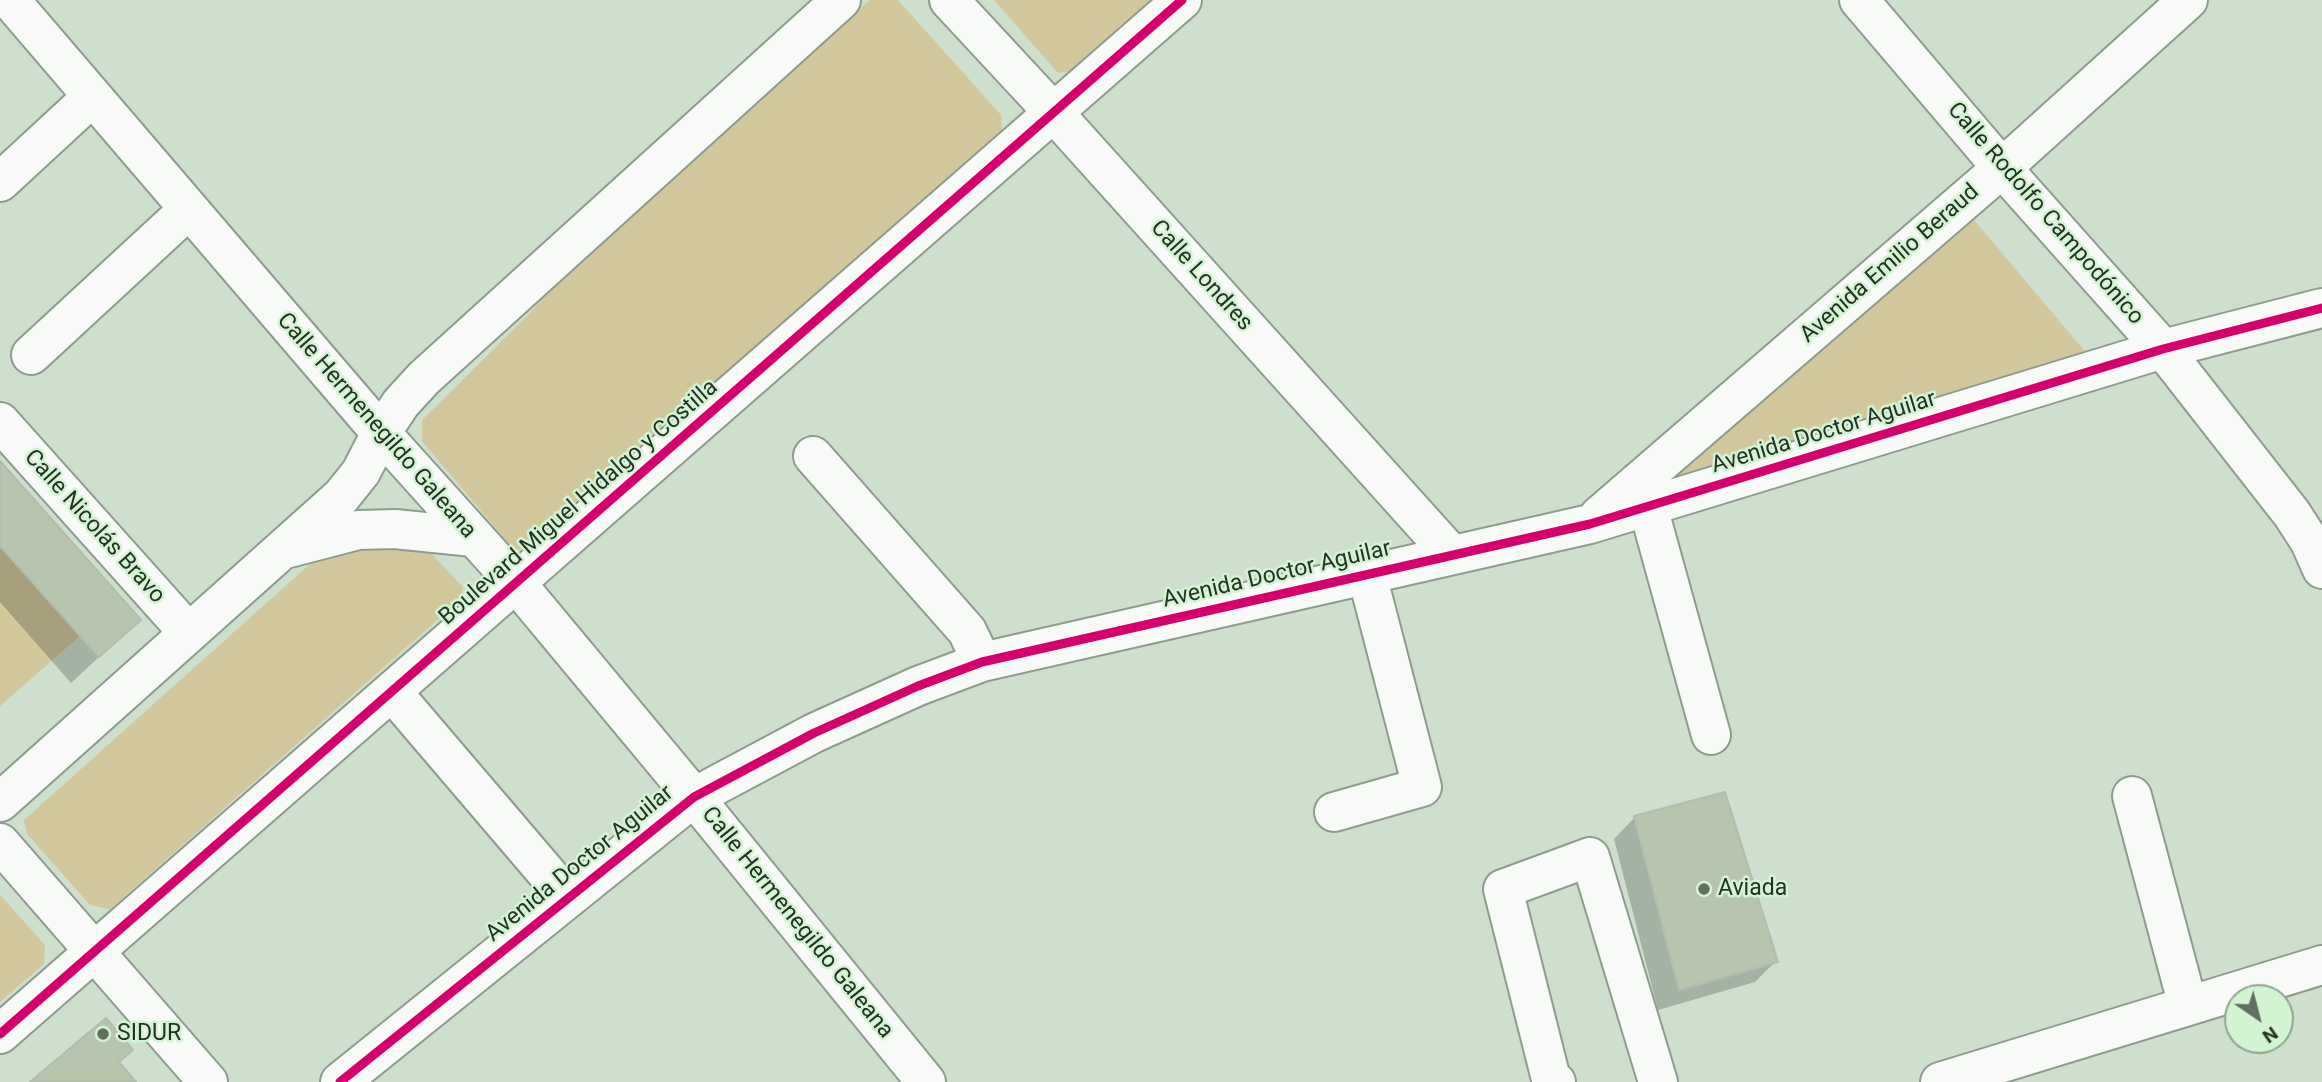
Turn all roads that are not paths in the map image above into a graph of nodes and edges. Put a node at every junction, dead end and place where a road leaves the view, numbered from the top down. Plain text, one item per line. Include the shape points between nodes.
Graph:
1 (10, 0) edge
2 (841, 0) edge
3 (949, 0) edge
4 (1182, 0) edge
5 (1859, 0) edge
6 (2188, 0) edge
7 (92, 97) junction
8 (1053, 112) junction
9 (2002, 168) junction
10 (0, 181) edge
11 (188, 210) junction
12 (2322, 308) edge
13 (2163, 349) junction
14 (31, 355) dead end
15 (0, 422) edge
16 (380, 433) junction
17 (813, 456) dead end
18 (1648, 507) junction
19 (1590, 524) junction
20 (473, 537) junction
21 (283, 549) junction
22 (1451, 554) junction
23 (2322, 569) edge
24 (1367, 575) junction
25 (516, 583) junction
26 (188, 632) junction
27 (982, 662) junction
28 (393, 692) junction
29 (1711, 735) dead end
30 (2132, 796) dead end
31 (694, 797) junction
32 (0, 802) edge
33 (1334, 812) dead end
34 (0, 843) edge
35 (568, 898) junction
36 (96, 951) junction
37 (2322, 965) edge
38 (2188, 1006) junction
39 (0, 1034) edge
40 (208, 1082) edge
41 (340, 1082) edge
42 (926, 1082) edge
43 (1556, 1082) edge
44 (1658, 1082) edge
45 (1941, 1082) edge

1 - 7 street, Calle Hermenegildo Galeana
2 - 16 street via 424,378
3 - 8 street, Calle Londres
4 - 8 street, Boulevard Miguel Hidalgo y Costilla
5 - 9 street, Calle Rodolfo Campodónico
6 - 9 street, Avenida Emilio Beraud
7 - 10 street
7 - 11 street, Calle Hermenegildo Galeana
8 - 22 street, Calle Londres
8 - 25 street, Boulevard Miguel Hidalgo y Costilla
9 - 13 street, Calle Rodolfo Campodónico
9 - 19 street, Avenida Emilio Beraud
11 - 14 street
11 - 16 street, Calle Hermenegildo Galeana
12 - 13 street, Avenida Doctor Aguilar
13 - 18 street, Avenida Doctor Aguilar
13 - 23 street, Calle Rodolfo Campodónico via 2292,514 2311,541
15 - 26 street, Calle Nicolás Bravo
16 - 20 street, Calle Hermenegildo Galeana
16 - 21 street via 361,472 341,497
17 - 27 street via 967,631
18 - 19 street, Avenida Doctor Aguilar
18 - 29 street
19 - 22 street, Avenida Doctor Aguilar
20 - 21 street via 395,528 358,530
20 - 25 street, Calle Hermenegildo Galeana
21 - 26 street
22 - 24 street, Avenida Doctor Aguilar
24 - 27 street, Avenida Doctor Aguilar
24 - 33 street via 1422,788
25 - 28 street, Boulevard Miguel Hidalgo y Costilla
25 - 31 street, Calle Hermenegildo Galeana
26 - 32 street
27 - 31 street, Avenida Doctor Aguilar via 825,728
28 - 35 street
28 - 36 street, Boulevard Miguel Hidalgo y Costilla
30 - 38 street
31 - 35 street, Avenida Doctor Aguilar
31 - 42 street, Calle Hermenegildo Galeana
34 - 36 street
35 - 41 street, Avenida Doctor Aguilar
36 - 39 street, Boulevard Miguel Hidalgo y Costilla
36 - 40 street
37 - 38 street
38 - 45 street
43 - 44 street via 1503,889 1590,857

